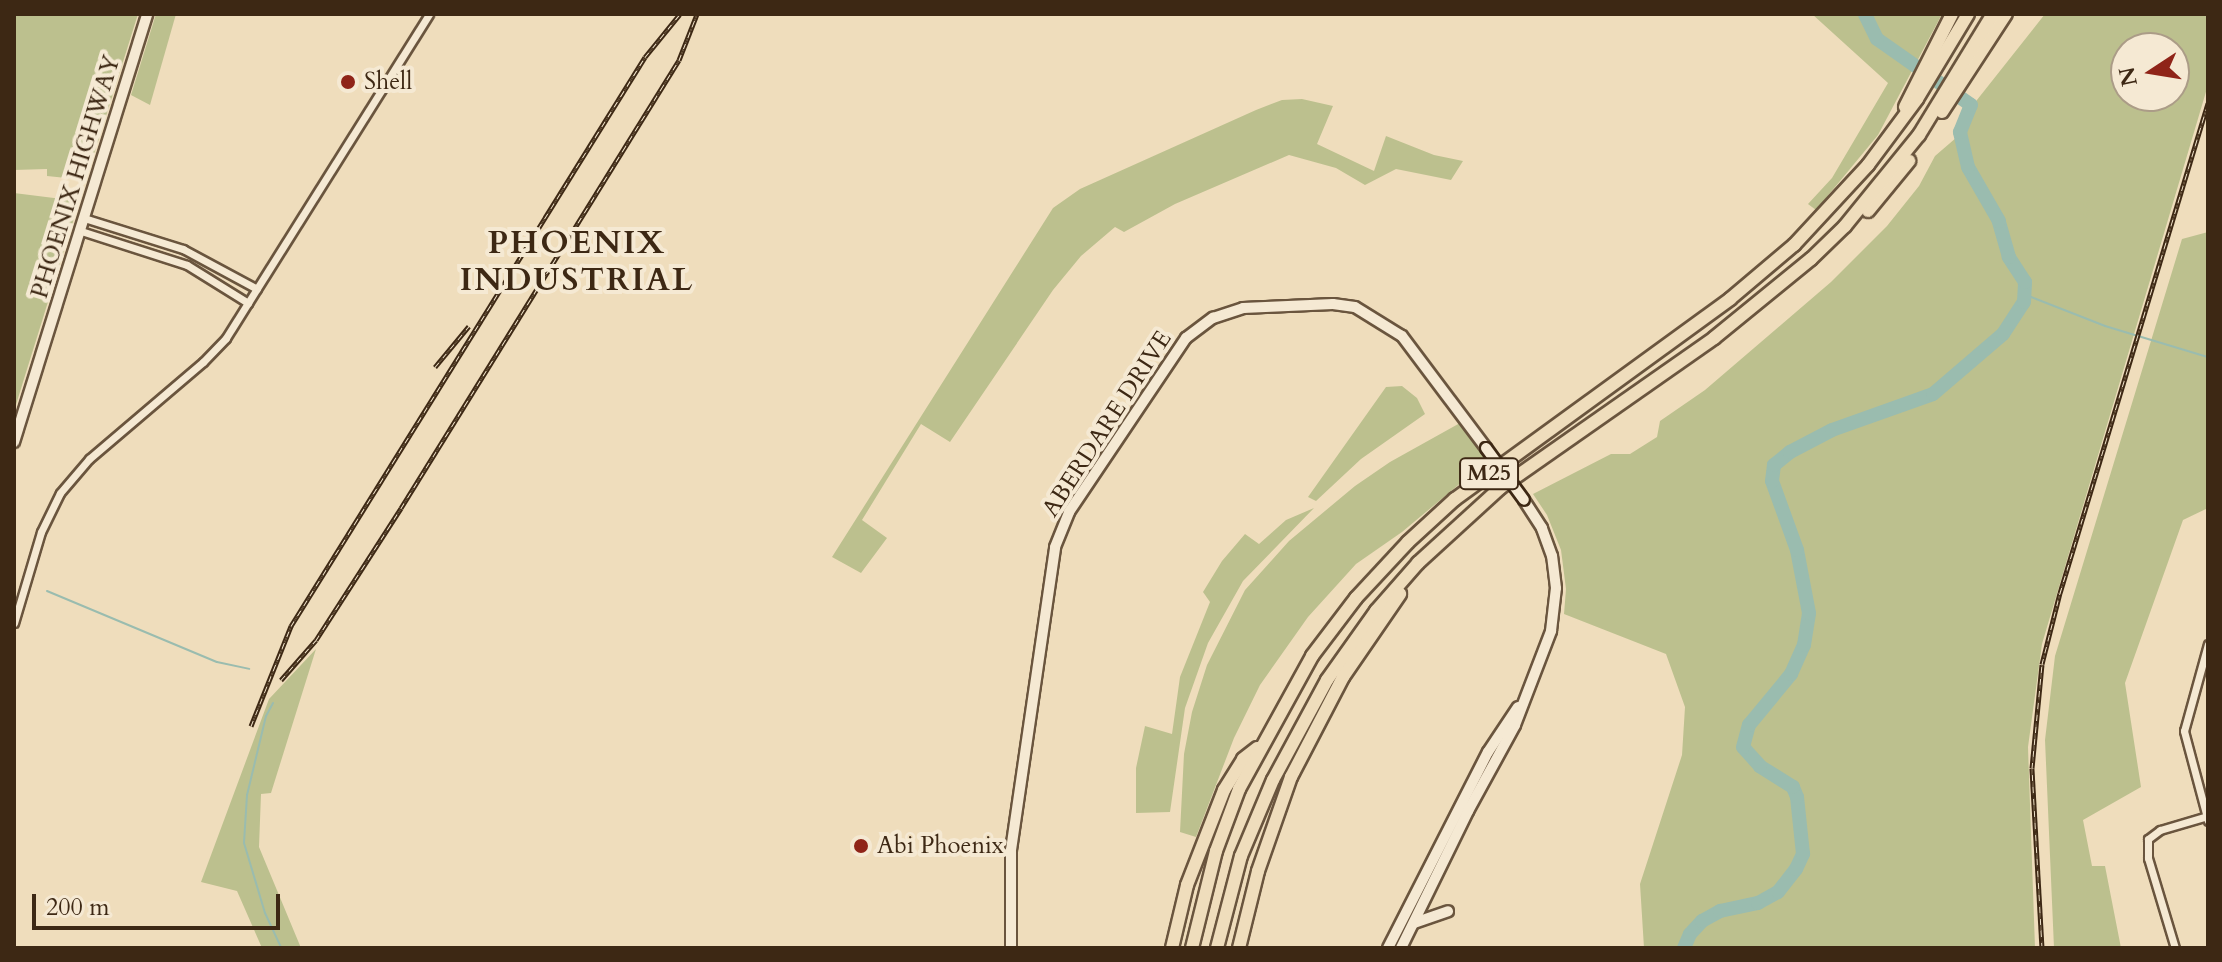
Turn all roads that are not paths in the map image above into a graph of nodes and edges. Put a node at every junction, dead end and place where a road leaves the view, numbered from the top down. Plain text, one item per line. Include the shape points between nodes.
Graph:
1 (147, 14) edge
2 (429, 14) edge
3 (1952, 14) edge
4 (1968, 14) edge
5 (1993, 14) edge
6 (2006, 14) edge
7 (1952, 89) junction
8 (1914, 96) junction
9 (1921, 138) junction
10 (84, 218) junction
11 (81, 231) junction
12 (257, 289) junction
13 (248, 303) junction
14 (14, 442) edge
15 (14, 623) edge
16 (2208, 644) edge
17 (1511, 723) junction
18 (1261, 745) junction
19 (2208, 818) edge
20 (1448, 911) dead end
21 (1414, 923) junction
22 (1011, 948) edge
23 (1172, 948) edge
24 (1192, 948) edge
25 (1217, 948) edge
26 (1239, 948) edge
27 (1388, 948) edge
28 (1401, 948) edge
29 (2175, 948) edge

1 - 10 street, PHOENIX HIGHWAY
2 - 12 street
3 - 8 main road
4 - 8 main road
5 - 7 main road, M25
6 - 7 main road
7 - 9 main road, M25
8 - 18 main road, M25 via 1847,192 1769,269 1455,499 1401,549 1327,634
9 - 25 main road, M25 via 1845,226 1789,279 1500,488 1392,592 1341,658 1289,746 1251,829
9 - 26 main road via 1886,191 1811,271 1705,353 1528,475 1477,515 1405,587 1343,677 1291,777 1258,871
10 - 11 street, PHOENIX HIGHWAY
10 - 12 street via 192,253
11 - 13 street via 187,265
11 - 14 street, PHOENIX HIGHWAY
12 - 13 street
13 - 15 street via 203,362 89,459 60,493 41,532
16 - 19 street via 2184,731
17 - 21 street
17 - 22 street, ABERDARE DRIVE, bridge via 1551,631 1556,588 1547,539 1486,448 1402,336 1355,307 1243,308 1213,318 1186,338 1069,512 1055,547 1011,850
17 - 27 street via 1488,752
18 - 23 main road via 1243,759 1224,790 1187,885
18 - 24 main road, M25 via 1216,851
19 - 29 street via 2160,830 2148,839 2148,858
20 - 21 street
21 - 28 street

